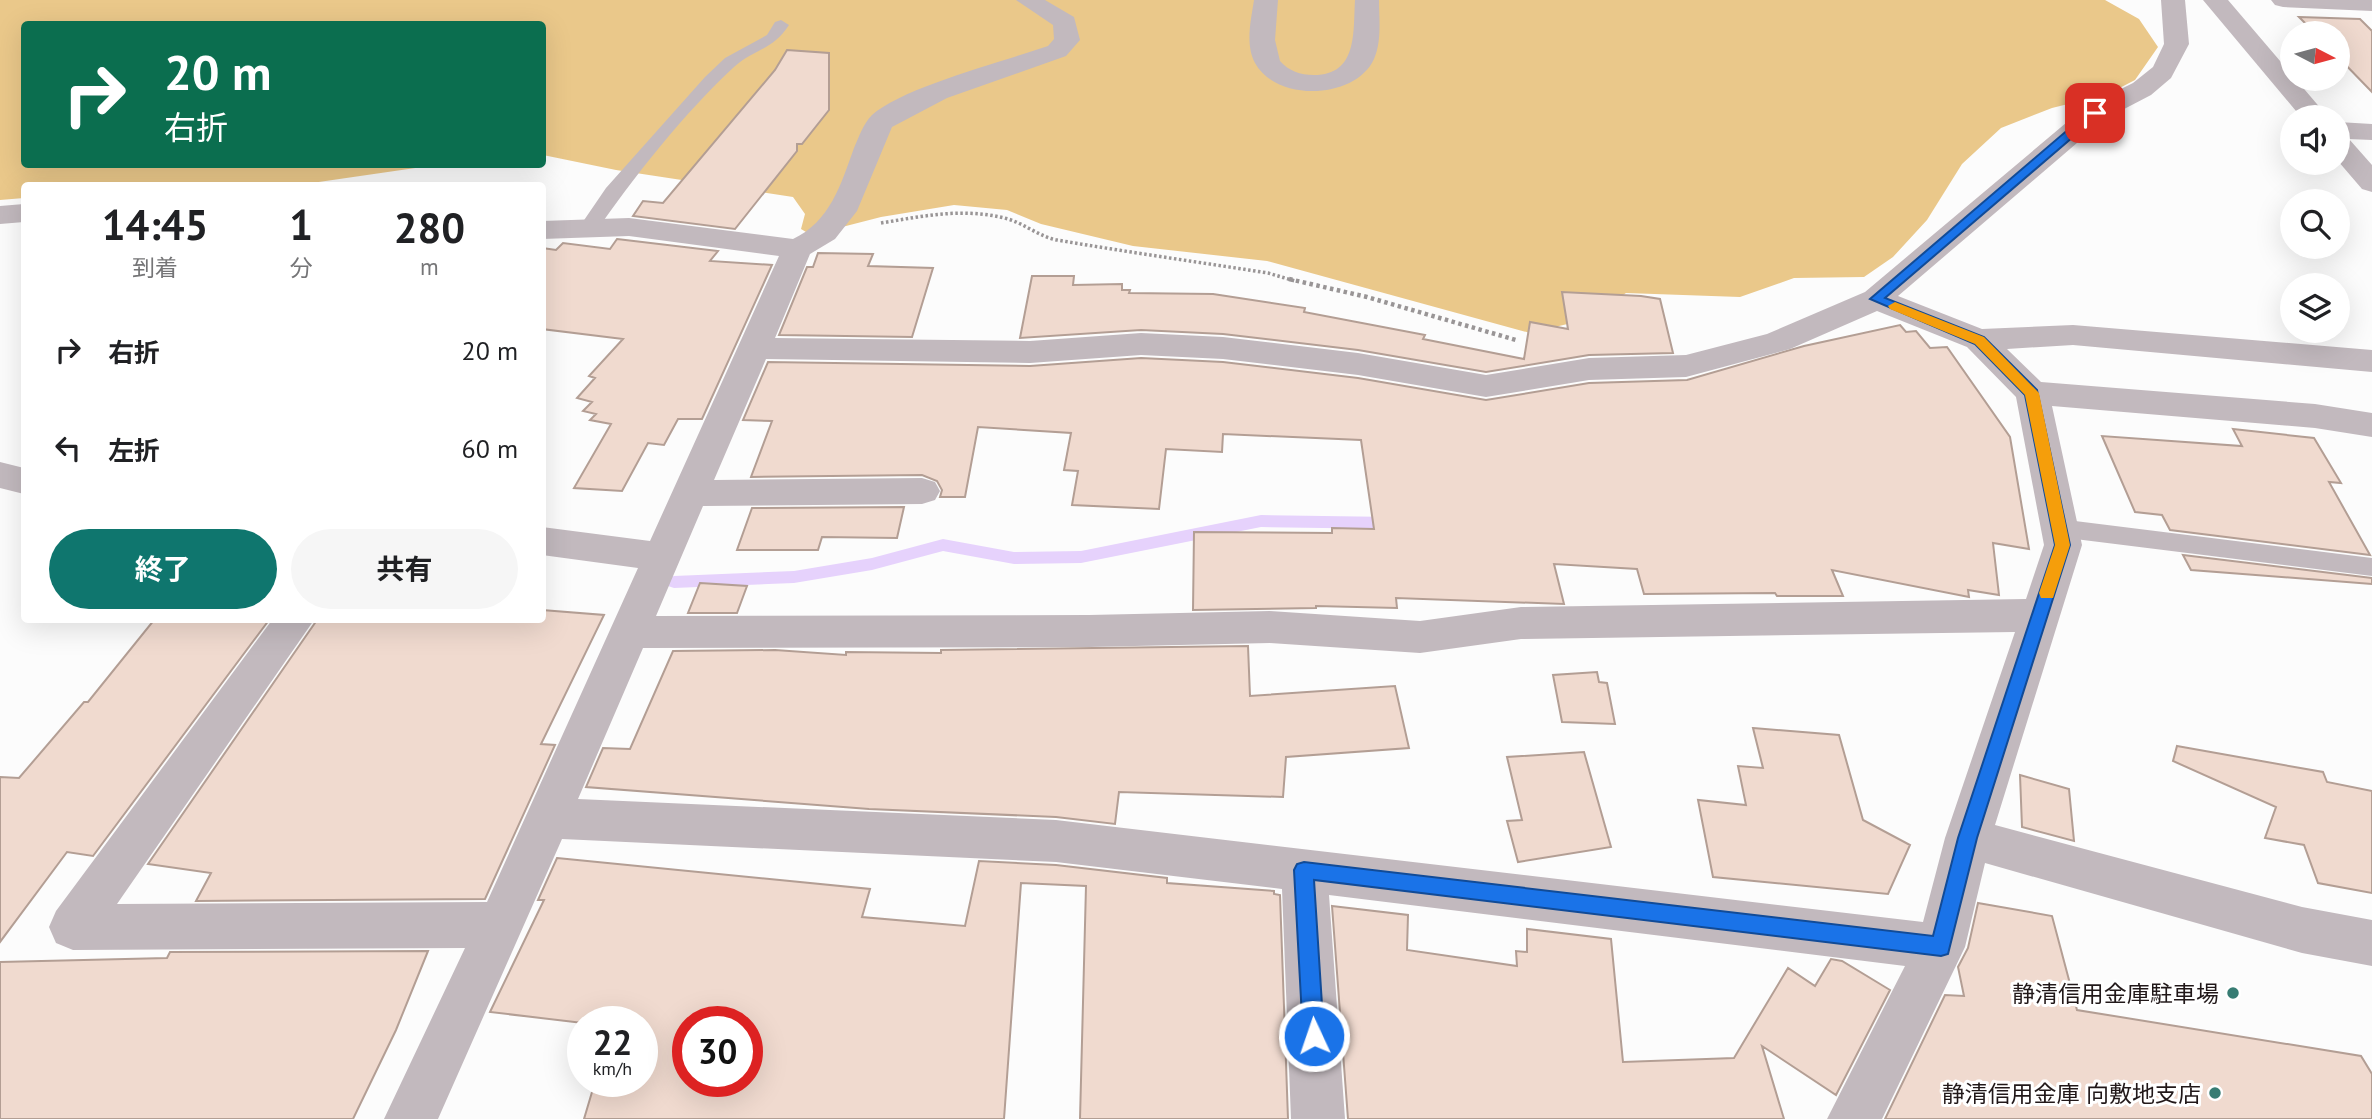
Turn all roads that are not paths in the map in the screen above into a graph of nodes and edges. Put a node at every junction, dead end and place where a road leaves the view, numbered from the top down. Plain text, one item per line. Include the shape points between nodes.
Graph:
1 (1028, 0) edge
2 (1266, 0) edge
3 (1367, 0) edge
4 (2173, 0) edge
5 (2215, 0) edge
6 (2283, 0) edge
7 (2372, 4) edge
8 (781, 25) dead end
9 (2305, 105) edge
10 (2350, 131) edge
11 (2372, 132) edge
12 (2350, 157) edge
13 (2372, 183) edge
14 (21, 213) edge
15 (0, 215) edge
16 (588, 229) junction
17 (546, 230) edge
18 (797, 250) junction
19 (1876, 299) junction
20 (1979, 341) junction
21 (753, 348) junction
22 (2372, 361) edge
23 (2032, 393) junction
24 (2372, 425) edge
25 (0, 475) edge
26 (21, 480) edge
27 (922, 491) dead end
28 (689, 493) junction
29 (2059, 528) junction
30 (546, 542) edge
31 (660, 557) junction
32 (2372, 567) edge
33 (2040, 614) junction
34 (292, 623) edge
35 (628, 632) junction
36 (547, 818) junction
37 (1968, 838) junction
38 (1304, 870) junction
39 (501, 925) junction
40 (2372, 943) edge
41 (1941, 947) junction
42 (411, 1119) edge
43 (1318, 1119) edge
44 (1854, 1119) edge

1 - 18 street via 1065,22 1067,40 1057,51 907,106 883,120 836,225 819,241
2 - 3 street via 1262,46 1269,65 1281,76 1319,82 1339,79 1361,60
4 - 19 street via 2176,48 2161,75 2095,113
5 - 9 street
6 - 7 street
8 - 16 lane via 773,38 731,61 711,82 613,192
10 - 11 street
12 - 13 street
14 - 15 street
16 - 17 street
16 - 18 street via 629,227
18 - 21 street
19 - 20 street
19 - 21 street via 1778,342 1686,366 1589,369 1486,386 1223,348 1141,344 1030,352
20 - 22 street via 2073,335
20 - 23 street
21 - 28 street
23 - 24 street via 2315,416
23 - 29 street
25 - 26 street
27 - 28 street
28 - 31 street
29 - 32 lane
29 - 33 street via 2063,545
30 - 31 street
31 - 35 street
33 - 35 street via 1521,623 1420,637 1270,627
33 - 37 street
34 - 39 street via 73,927
35 - 36 street
36 - 38 street via 1056,841
36 - 39 street
37 - 40 street via 2302,930
37 - 41 street
38 - 41 street
38 - 43 street
39 - 42 street
41 - 44 street

